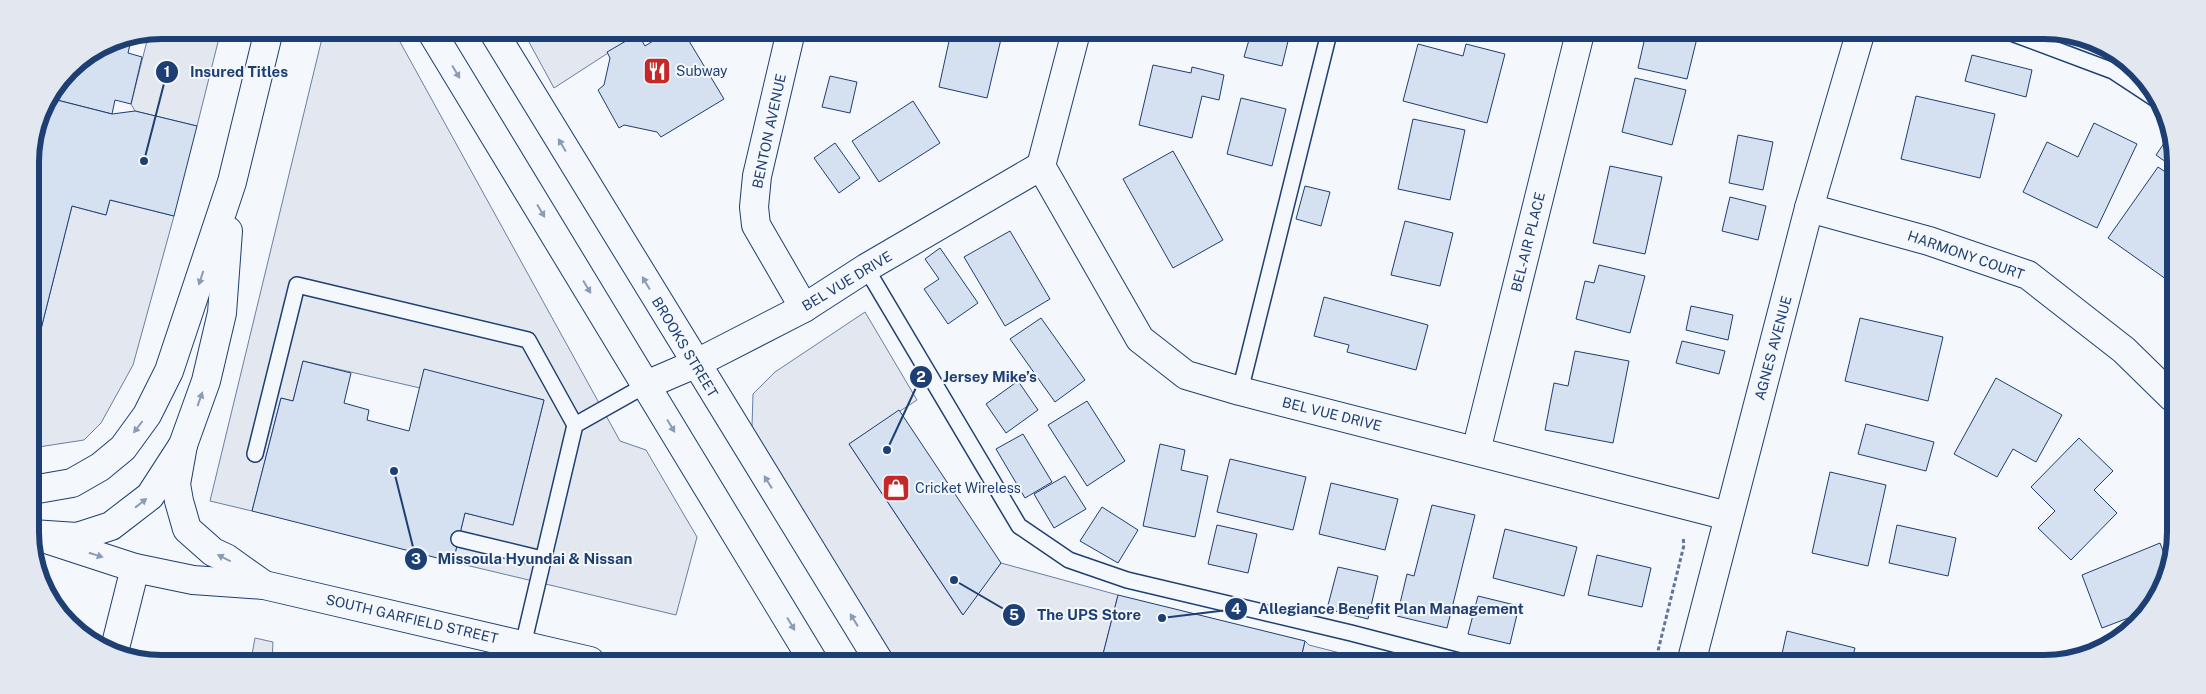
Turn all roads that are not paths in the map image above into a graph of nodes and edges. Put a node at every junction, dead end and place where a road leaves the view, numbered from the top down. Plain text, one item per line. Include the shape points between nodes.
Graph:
1 (267, 39) edge
2 (436, 39) edge
3 (498, 39) edge
4 (789, 39) edge
5 (1074, 39) edge
6 (1328, 39) edge
7 (1579, 39) edge
8 (1859, 39) edge
9 (2027, 39) edge
10 (2144, 92) edge
11 (1042, 166) junction
12 (232, 182) junction
13 (1809, 208) junction
14 (866, 268) junction
15 (804, 308) junction
16 (695, 364) junction
17 (646, 384) junction
18 (1240, 391) junction
19 (2167, 391) edge
20 (575, 425) junction
21 (183, 445) junction
22 (1476, 450) junction
23 (254, 454) dead end
24 (39, 489) edge
25 (1728, 516) junction
26 (39, 534) edge
27 (39, 536) edge
28 (459, 538) dead end
29 (542, 559) junction
30 (135, 568) junction
31 (264, 585) junction
32 (522, 645) junction
33 (115, 646) edge
34 (564, 655) edge
35 (809, 655) edge
36 (875, 655) edge
37 (1437, 655) edge
38 (1693, 655) edge

1 - 12 main road
2 -> 17 main road
16 -> 3 main road, BROOKS STREET
4 - 15 main road, BENTON AVENUE via 757,176 754,207 756,225
5 - 11 main road
6 - 18 lane
7 - 22 main road, BEL-AIR PLACE
8 - 13 main road, AGNES AVENUE
9 - 10 lane via 2113,71
11 - 14 main road, BEL VUE DRIVE
11 - 18 main road, BEL VUE DRIVE via 1140,339 1186,375
21 -> 12 main road via 206,382 222,313
12 -> 24 main road via 175,355 147,415 123,448 100,466 72,482
13 - 19 main road, HARMONY COURT via 1929,241 2028,275 2124,350
13 - 25 main road, AGNES AVENUE
14 - 15 main road, BEL VUE DRIVE
14 - 37 lane via 1018,526 1042,543 1069,560 1127,580
15 - 16 main road, BEL VUE DRIVE
16 - 17 main road, BEL VUE DRIVE
36 -> 16 main road, BROOKS STREET
17 - 20 lane
17 -> 35 main road
18 - 22 main road, BEL VUE DRIVE
20 - 23 lane via 528,340 297,285
20 - 29 lane
26 -> 21 main road via 77,537 111,526 150,496
31 -> 21 main road via 213,552 187,529 176,484
22 - 25 main road, BEL VUE DRIVE
25 - 38 main road, AGNES AVENUE
27 -> 30 main road
28 - 29 lane
29 - 32 lane
30 - 31 main road via 194,580
30 - 33 main road
31 - 32 main road, SOUTH GARFIELD STREET
32 - 34 main road, SOUTH GARFIELD STREET

